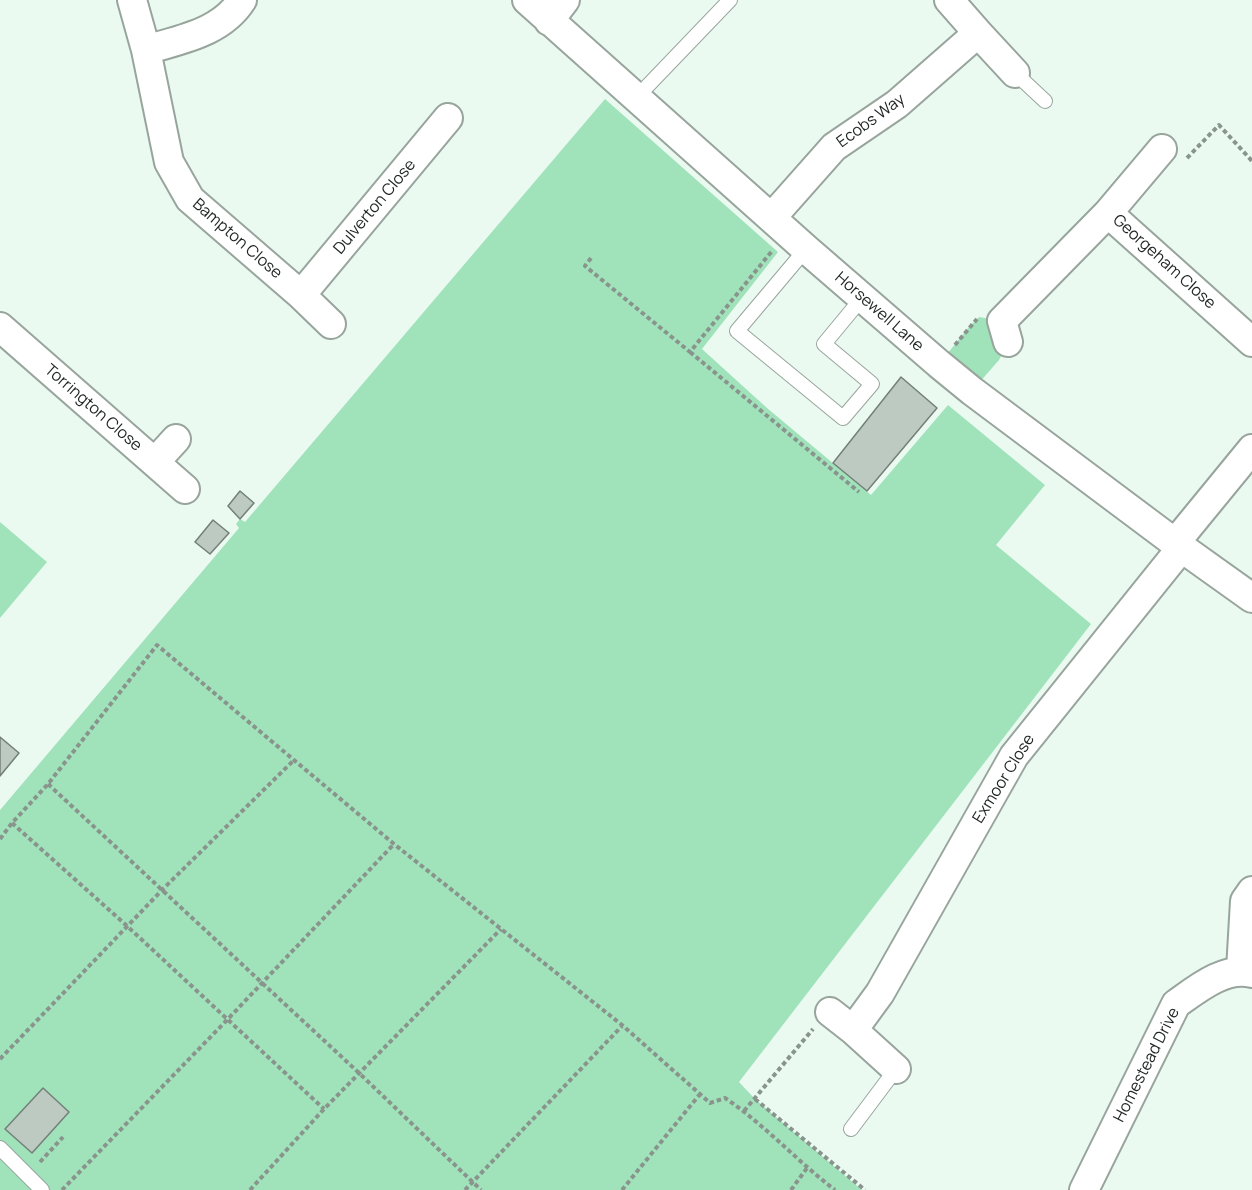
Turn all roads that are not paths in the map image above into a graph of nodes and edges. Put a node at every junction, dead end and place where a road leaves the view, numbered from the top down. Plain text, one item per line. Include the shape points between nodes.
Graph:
1 (132, 0) edge
2 (242, 0) edge
3 (527, 0) edge
4 (730, 0) edge
5 (951, 1) edge
6 (557, 10) edge
7 (978, 33) junction
8 (146, 50) junction
9 (1016, 73) joint
10 (636, 98) junction
11 (1045, 101) dead end
12 (448, 118) dead end
13 (1162, 149) road end
14 (1108, 213) junction
15 (788, 232) junction
16 (301, 295) junction
17 (862, 298) junction
18 (332, 324) dead end
19 (0, 327) edge
20 (996, 327) road end
21 (1252, 342) edge
22 (176, 439) dead end
23 (1252, 449) edge
24 (155, 462) junction
25 (184, 489) dead end
26 (1178, 545) junction
27 (1252, 598) edge
28 (1252, 891) edge
29 (1247, 971) edge
30 (830, 1012) road end
31 (853, 1030) junction
32 (896, 1069) joint
33 (851, 1129) dead end
34 (0, 1148) edge
35 (1091, 1188) edge
36 (42, 1190) edge

1 - 8 street, Bampton Close
2 - 8 street via 237,9 209,31
3 - 6 street, Horsewell Lane
4 - 10 lane
5 - 7 street
6 - 10 street, Horsewell Lane
7 - 9 street
7 - 15 street, Ecobs Way via 897,104 834,147
8 - 16 street, Bampton Close via 169,162 190,199
9 - 11 lane
10 - 15 street, Horsewell Lane
12 - 16 street, Dulverton Close
13 - 14 street, Georgeham Close
14 - 20 street
14 - 21 street, Georgeham Close
15 - 17 street, Horsewell Lane
15 - 17 lane via 737,331 843,418 872,384 824,344
16 - 18 street, Bampton Close
17 - 26 street, Horsewell Lane via 972,391
19 - 24 street, Torrington Close
22 - 24 street
23 - 26 street
24 - 25 street, Torrington Close
26 - 27 street, Horsewell Lane
26 - 31 street, Exmoor Close via 1014,756 880,993
28 - 29 street, Homestead Drive via 1245,901
29 - 35 street, Homestead Drive via 1203,984 1176,1004
30 - 31 street
31 - 32 street
32 - 33 lane
34 - 36 lane

